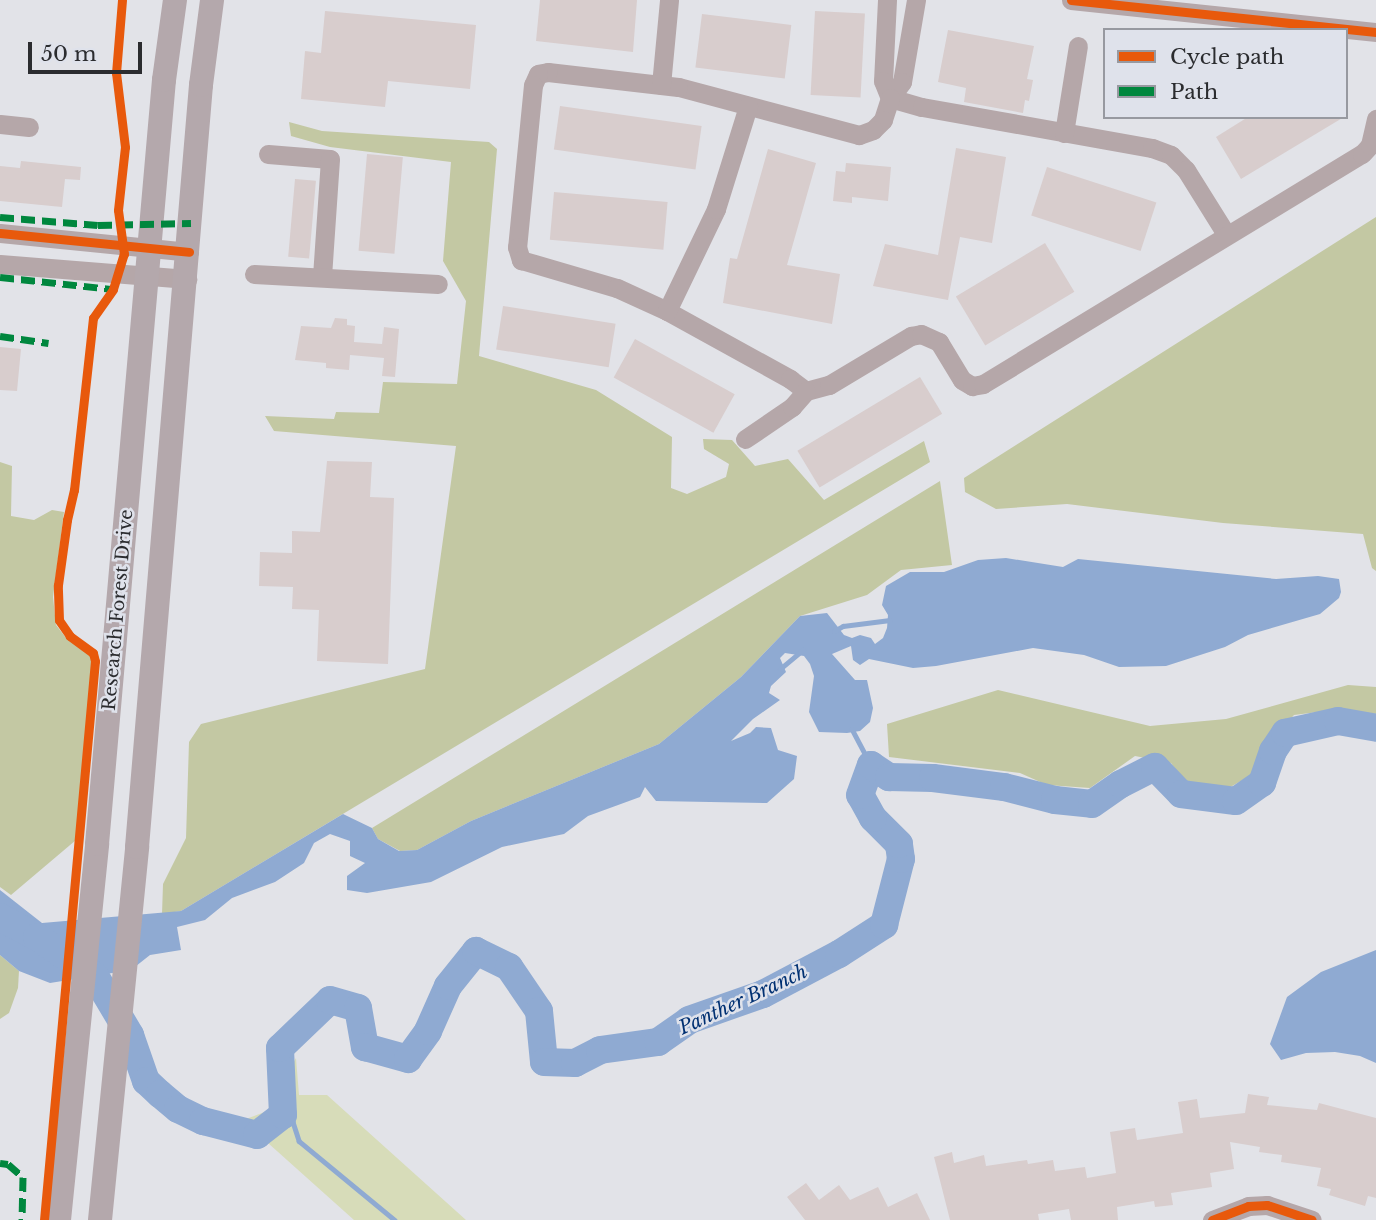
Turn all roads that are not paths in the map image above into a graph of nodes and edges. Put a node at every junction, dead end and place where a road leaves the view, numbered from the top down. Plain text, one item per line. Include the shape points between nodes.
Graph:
1 (175, 0) edge
2 (212, 0) edge
3 (669, 0) edge
4 (887, 0) edge
5 (916, 0) edge
6 (1071, 0) edge
7 (1338, 28) edge
8 (1348, 29) edge
9 (1376, 32) edge
10 (1078, 46) dead end
11 (883, 66) junction
12 (905, 69) junction
13 (661, 85) junction
14 (890, 98) junction
15 (748, 106) junction
16 (1376, 119) edge
17 (0, 124) edge
18 (29, 127) dead end
19 (1064, 133) junction
20 (268, 154) dead end
21 (0, 233) edge
22 (1226, 234) junction
23 (150, 247) junction
24 (189, 252) junction
25 (0, 264) edge
26 (254, 274) dead end
27 (147, 275) junction
28 (322, 276) junction
29 (187, 279) junction
30 (438, 284) dead end
31 (667, 312) junction
32 (806, 391) junction
33 (745, 439) dead end
34 (60, 1220) edge
35 (100, 1220) edge
36 (1212, 1220) edge
37 (1312, 1220) edge

1 - 23 main road, Research Forest Drive
2 - 24 main road
3 - 13 street
4 - 11 street
5 - 12 street
6 - 7 street
8 - 9 street
10 - 19 street
11 - 12 street
11 - 14 street
12 - 14 street
13 - 15 street
13 - 31 street via 538,74 533,85 517,247 521,260 532,266 617,288
14 - 15 street via 883,120 859,135
14 - 19 street
15 - 31 street via 716,209
16 - 22 street via 1370,145 1362,154
17 - 18 street
19 - 22 street via 1171,155 1186,170
20 - 28 street via 330,159
21 - 23 street
22 - 32 street via 983,384 972,386 962,380 939,342 921,334 829,385
23 - 24 street
23 - 27 main road, Research Forest Drive
24 - 29 main road
25 - 27 street
26 - 28 street
27 - 29 street
27 - 34 main road, Research Forest Drive
28 - 30 street
29 - 35 main road
31 - 32 street
32 - 33 street via 792,407
36 - 37 street via 1248,1206 1267,1205

